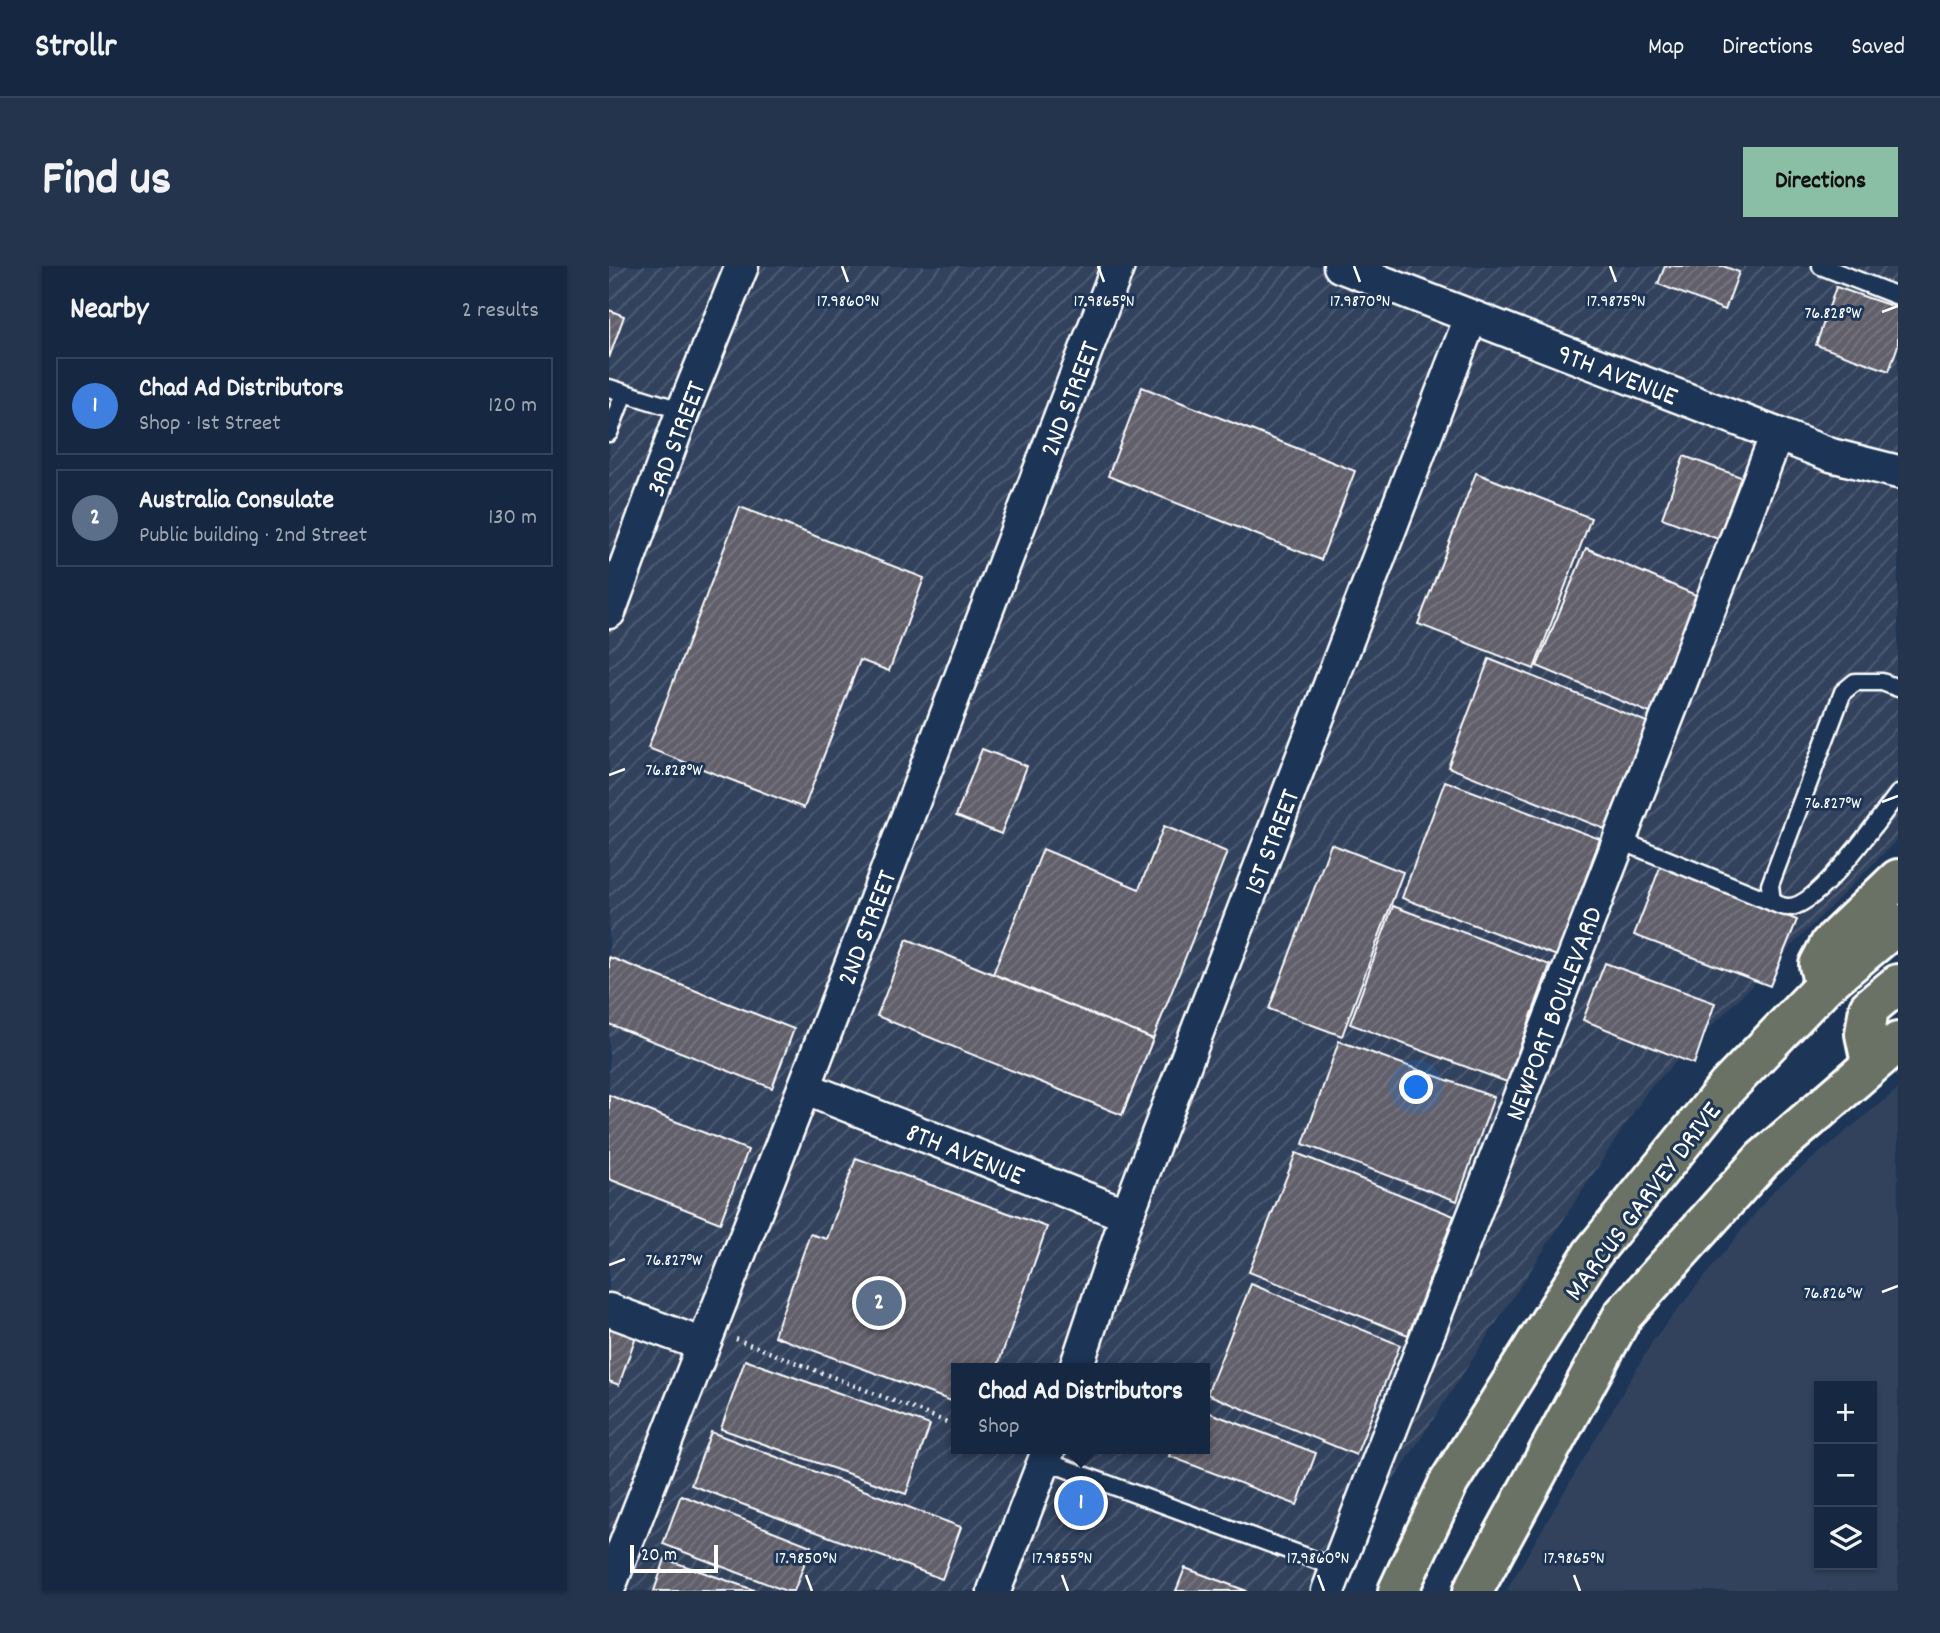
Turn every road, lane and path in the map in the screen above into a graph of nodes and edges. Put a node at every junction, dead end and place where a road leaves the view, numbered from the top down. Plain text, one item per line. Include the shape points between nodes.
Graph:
1 (742, 266) edge
2 (1118, 266) edge
3 (1340, 266) edge
4 (1821, 266) edge
5 (1898, 296) edge
6 (1471, 317) junction
7 (616, 390) edge
8 (683, 411) junction
9 (609, 433) edge
10 (1777, 434) junction
11 (1898, 472) edge
12 (609, 612) edge
13 (1898, 688) edge
14 (1898, 794) edge
15 (1619, 841) junction
16 (1898, 879) edge
17 (1772, 902) junction
18 (1898, 924) edge
19 (1898, 984) edge
20 (1824, 986) junction
21 (1885, 1053) edge
22 (804, 1088) junction
23 (1127, 1216) junction
24 (609, 1310) edge
25 (705, 1336) junction
26 (1078, 1363) edge
27 (951, 1424) edge
28 (1047, 1455) edge
29 (1332, 1579) edge
30 (609, 1587) edge
31 (994, 1591) edge
32 (1398, 1591) edge
33 (1473, 1591) edge

1 - 8 street, 3RD STREET
2 - 22 street, 2ND STREET
3 - 6 street, 9TH AVENUE
4 - 5 lane
6 - 10 street, 9TH AVENUE
6 - 23 street, 1ST STREET
7 - 8 lane
7 - 9 lane
8 - 12 street, 3RD STREET
10 - 11 street, 9TH AVENUE via 1831,455
10 - 15 street, NEWPORT BOULEVARD
13 - 17 lane via 1882,682 1854,682 1843,692 1770,885
14 - 17 lane via 1807,900 1789,908
15 - 17 lane
15 - 29 street, NEWPORT BOULEVARD
16 - 20 highway via 1830,944 1819,965
18 - 20 highway, MARCUS GARVEY DRIVE
19 - 21 highway via 1869,1008 1865,1034
20 - 32 highway, MARCUS GARVEY DRIVE via 1727,1087 1592,1254 1449,1482
21 - 33 highway, MARCUS GARVEY DRIVE via 1763,1159 1623,1315
22 - 23 street, 8TH AVENUE
22 - 25 street, 2ND STREET
23 - 26 street, 1ST STREET
24 - 25 street
25 - 27 path
25 - 30 street, 2ND STREET
28 - 29 lane
28 - 31 street

